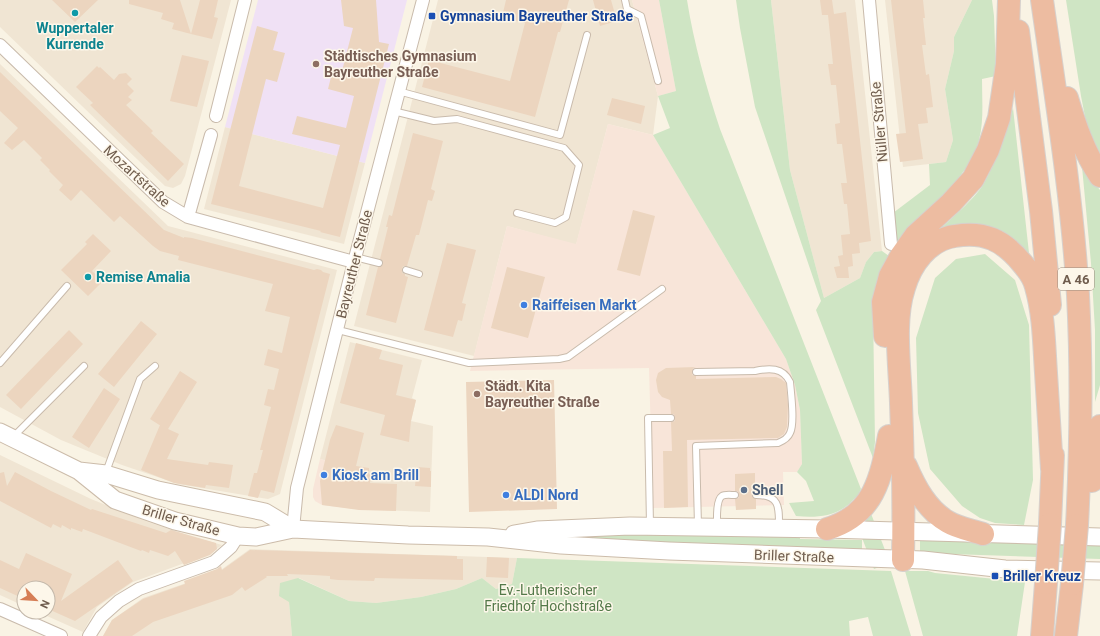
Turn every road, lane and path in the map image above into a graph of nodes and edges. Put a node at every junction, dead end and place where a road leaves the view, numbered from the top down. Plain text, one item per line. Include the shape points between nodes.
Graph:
1 (245, 0) edge
2 (423, 0) edge
3 (625, 0) edge
4 (869, 0) edge
5 (1009, 0) edge
6 (1014, 0) edge
7 (1042, 0) edge
8 (587, 34) dead end
9 (1047, 35) junction
10 (0, 45) edge
11 (658, 81) dead end
12 (398, 91) junction
13 (393, 111) junction
14 (216, 116) dead end
15 (211, 135) dead end
16 (1100, 176) edge
17 (517, 214) dead end
18 (188, 217) junction
19 (891, 244) dead end
20 (355, 260) junction
21 (379, 263) dead end
22 (406, 270) dead end
23 (419, 274) dead end
24 (67, 286) dead end
25 (662, 289) dead end
26 (338, 330) junction
27 (0, 364) edge
28 (84, 366) dead end
29 (155, 366) dead end
30 (696, 372) dead end
31 (671, 418) dead end
32 (1100, 426) edge
33 (6, 435) edge
34 (892, 468) junction
35 (1052, 469) junction
36 (78, 471) junction
37 (106, 474) junction
38 (735, 495) dead end
39 (756, 495) dead end
40 (849, 525) junction
41 (650, 526) junction
42 (698, 527) junction
43 (902, 527) junction
44 (716, 528) junction
45 (827, 528) joint
46 (293, 529) junction
47 (779, 529) junction
48 (1087, 529) edge
49 (983, 534) junction
50 (238, 536) junction
51 (488, 537) junction
52 (905, 560) junction
53 (1100, 570) edge
54 (0, 609) edge
55 (61, 636) edge
56 (89, 636) edge
57 (1042, 636) edge
58 (1066, 636) edge

1 - 14 street
2 - 12 street, Bayreuther Straße
3 - 11 lane via 628,8 641,16
4 - 19 street, Nüller Straße
5 - 34 highway via 1007,64 999,118 988,150 972,179 951,203 916,235 901,256 890,276 883,302
6 - 35 highway, A 46 via 1041,211 1052,326
7 - 9 highway, A 46
8 - 12 lane via 560,135
9 - 16 highway via 1074,122 1085,150
9 - 48 highway, A 46 via 1070,205 1078,294 1081,376 1080,466
10 - 18 street, Mozartstraße via 163,202
12 - 13 street, Bayreuther Straße
13 - 17 lane via 434,121 457,119 564,148 579,166 566,217 555,223
13 - 20 street, Bayreuther Straße
15 - 18 street
18 - 20 street, Mozartstraße
20 - 21 lane
20 - 26 street, Bayreuther Straße
22 - 23 lane
24 - 27 lane
25 - 26 lane via 568,357 470,363
26 - 46 street, Bayreuther Straße via 297,488
28 - 33 lane
29 - 37 lane via 140,379
30 - 42 lane via 774,369 782,372 788,376 790,382 792,426 790,434 778,443 696,446
31 - 41 lane via 648,418
32 - 48 highway
33 - 36 main road, Briller Straße
34 - 35 highway via 899,308 904,288 911,269 921,254 950,236 967,234 984,236 1000,242 1012,251 1028,270 1036,286 1044,325
34 - 40 highway
34 - 43 highway
34 - 49 highway via 912,482 932,510 947,522
35 - 57 highway, A 46, bridge
36 - 37 main road, Briller Straße
36 - 50 main road, Briller Straße via 115,500 175,521
37 - 46 main road, Briller Straße via 158,490 265,512
38 - 44 lane via 720,498
39 - 47 lane via 771,497 776,501
40 - 43 main road
40 - 45 highway
41 - 42 main road, Briller Straße
41 - 51 main road, Briller Straße via 537,530
42 - 44 main road, Briller Straße
43 - 49 main road
43 - 52 highway
44 - 47 main road, Briller Straße
45 - 47 main road, Briller Straße
46 - 50 main road via 255,521 248,523
46 - 51 main road, Briller Straße
48 - 49 main road
48 - 58 highway, bridge via 1074,553
50 - 56 street via 231,547 214,562 138,589 119,601 101,617
51 - 52 main road, Briller Straße via 669,552
52 - 53 main road, Briller Straße via 1005,569
54 - 55 street

